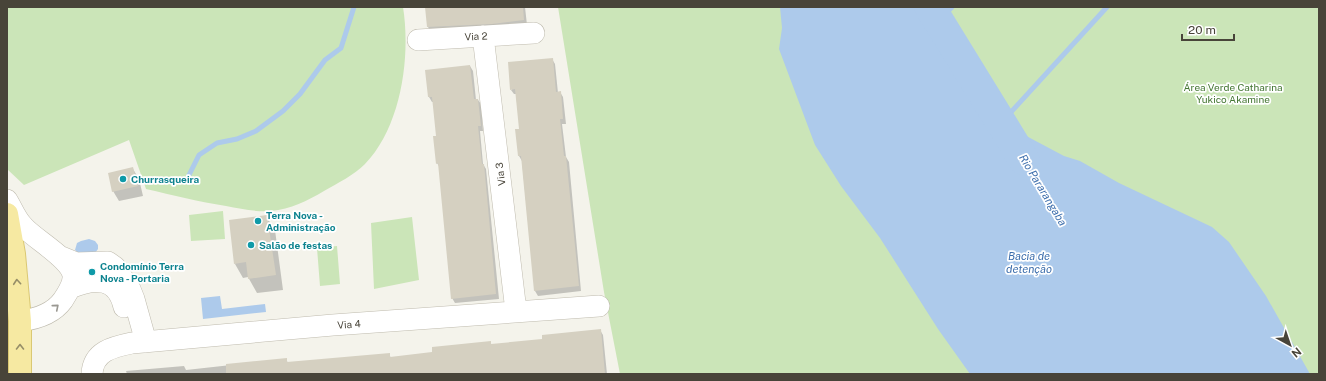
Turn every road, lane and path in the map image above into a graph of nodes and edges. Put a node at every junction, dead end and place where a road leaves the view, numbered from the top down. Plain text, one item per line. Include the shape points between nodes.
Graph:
1 (534, 33) dead end
2 (483, 36) junction
3 (418, 40) dead end
4 (7, 200) edge
5 (7, 214) edge
6 (59, 256) junction
7 (70, 288) junction
8 (599, 306) dead end
9 (516, 311) junction
10 (14, 319) edge
11 (139, 343) junction
12 (20, 374) edge
13 (92, 374) edge

1 - 2 street, Via 2
2 - 3 street, Via 2
2 - 9 street, Via 3
4 - 6 street via 22,225
10 -> 5 main road via 14,254
6 - 7 street via 73,276
6 - 11 street via 76,263 108,262 115,267 134,299
10 -> 7 street via 42,317 58,307
7 - 11 street via 85,282 99,281 113,287 118,292
8 - 9 street, Via 4
9 - 11 street, Via 4
12 -> 10 main road
11 - 13 street, Via 4 via 117,346 102,353 94,361

